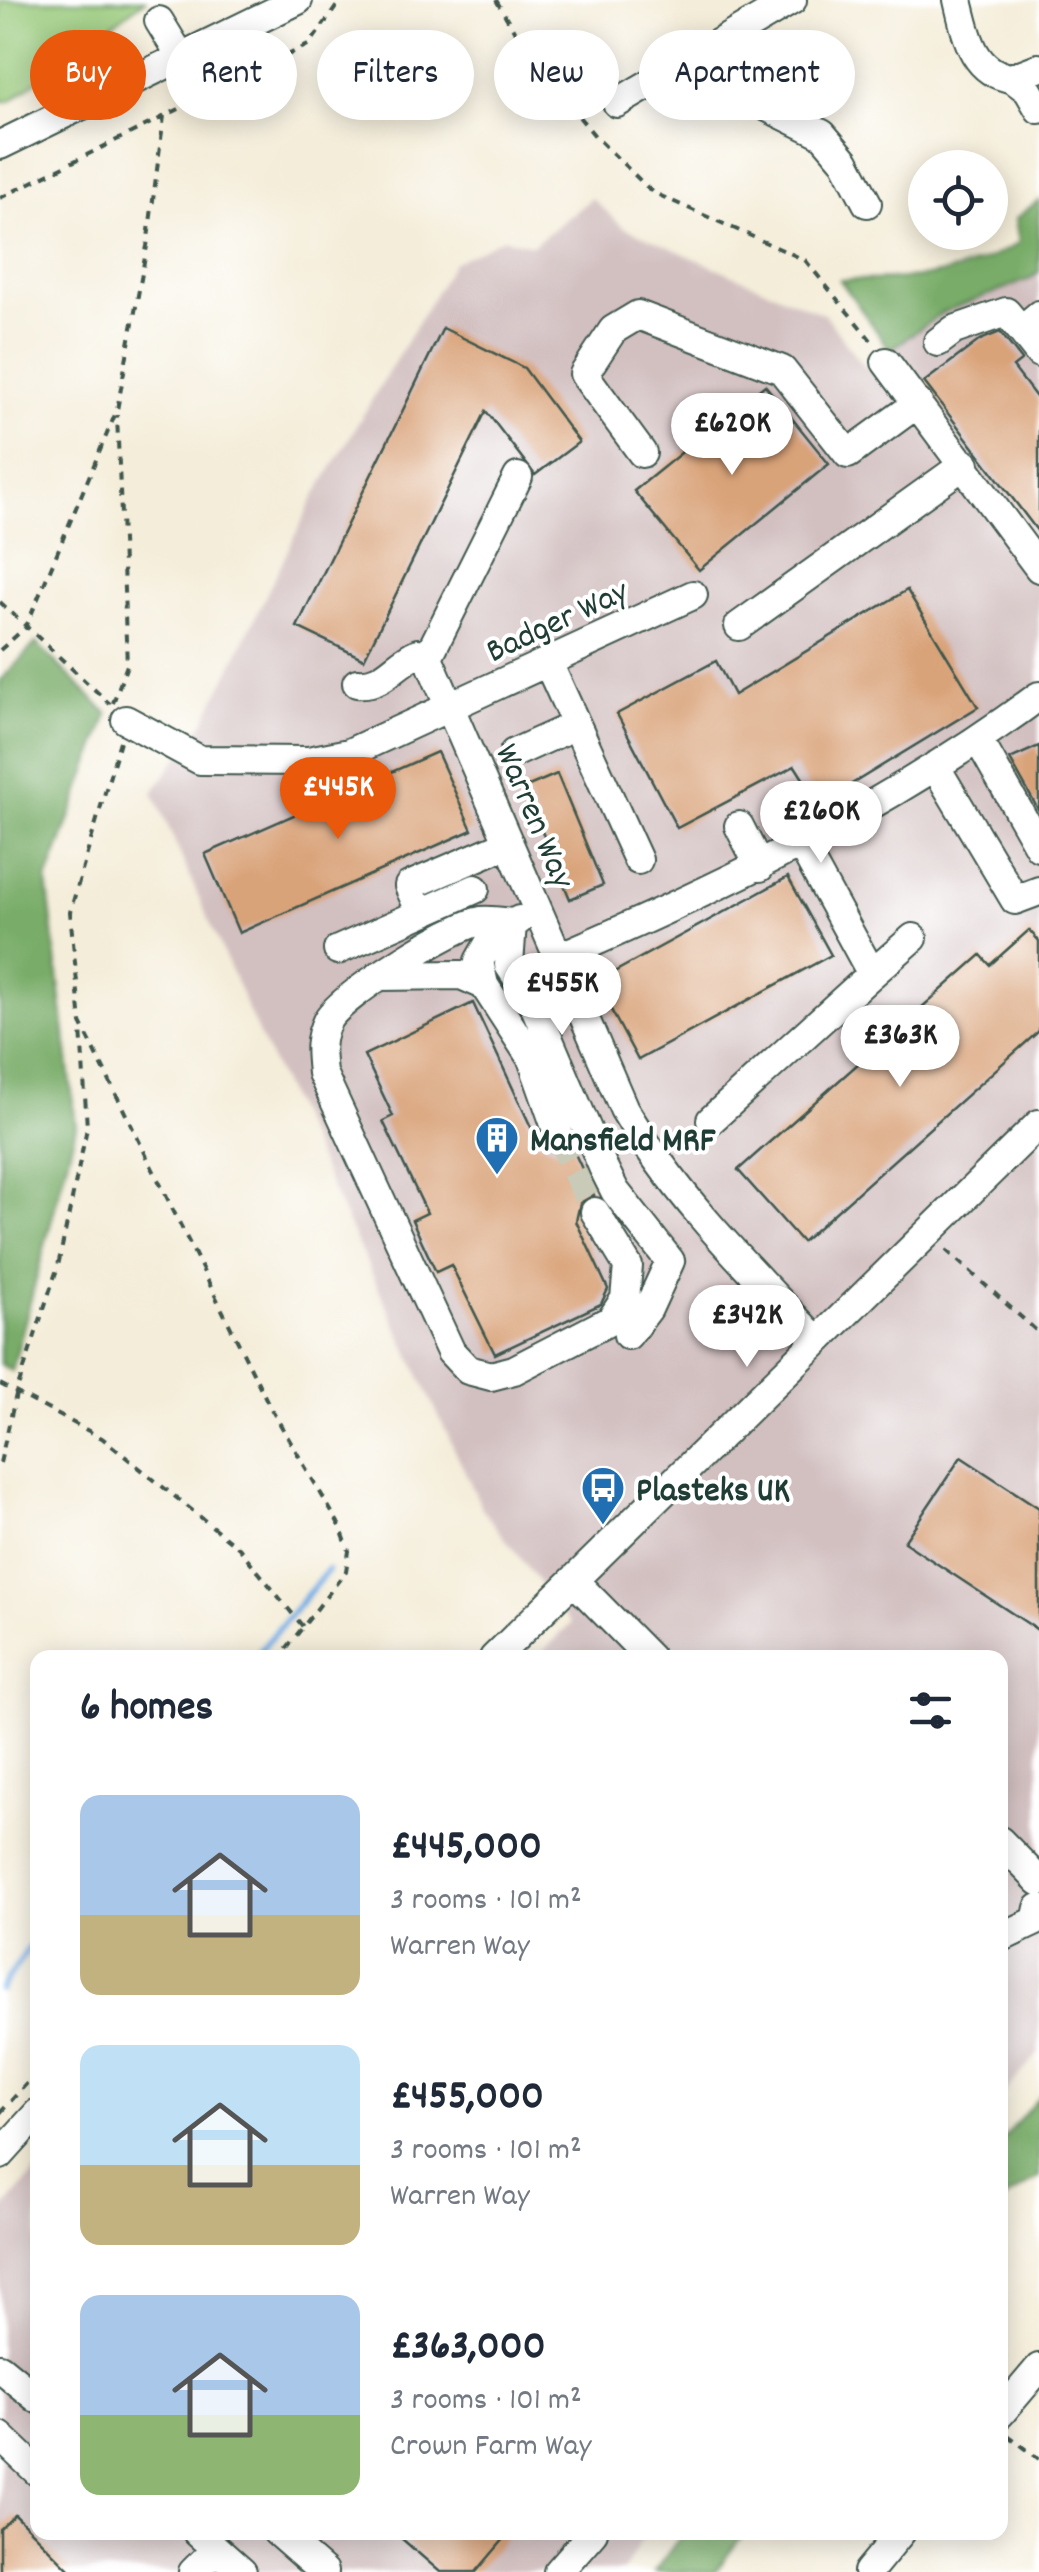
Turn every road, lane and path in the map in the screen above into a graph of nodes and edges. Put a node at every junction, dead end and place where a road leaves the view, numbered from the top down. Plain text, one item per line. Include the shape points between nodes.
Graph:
1 (298, 0) edge
2 (341, 0) edge
3 (496, 0) edge
4 (792, 0) edge
5 (958, 0) edge
6 (159, 20) dead end
7 (236, 30) edge
8 (742, 30) edge
9 (166, 32) edge
10 (166, 64) edge
11 (1025, 73) edge
12 (1039, 110) edge
13 (164, 116) junction
14 (794, 120) edge
15 (0, 146) edge
16 (0, 198) edge
17 (872, 210) dead end
18 (1030, 323) edge
19 (938, 342) dead end
20 (1039, 353) edge
21 (886, 362) joint
22 (918, 403) junction
23 (116, 410) junction
24 (642, 452) dead end
25 (965, 464) junction
26 (518, 477) dead end
27 (1036, 558) edge
28 (693, 594) dead end
29 (0, 602) edge
30 (739, 626) dead end
31 (26, 627) junction
32 (0, 650) edge
33 (428, 657) junction
34 (549, 665) junction
35 (356, 683) dead end
36 (1039, 696) edge
37 (450, 709) junction
38 (119, 712) junction
39 (576, 725) junction
40 (978, 739) junction
41 (514, 753) dead end
42 (934, 766) junction
43 (739, 826) dead end
44 (509, 843) junction
45 (802, 844) junction
46 (1039, 847) edge
47 (638, 860) dead end
48 (760, 867) junction
49 (475, 889) dead end
50 (1039, 891) edge
51 (421, 913) junction
52 (526, 918) junction
53 (913, 938) dead end
54 (338, 950) dead end
55 (558, 957) junction
56 (872, 974) junction
57 (378, 976) junction
58 (484, 985) junction
59 (81, 1023) junction
60 (711, 1120) dead end
61 (1039, 1124) edge
62 (558, 1133) tunnel mouth
63 (596, 1212) tunnel mouth
64 (928, 1233) junction
65 (1039, 1333) edge
66 (628, 1335) dead end
67 (817, 1341) junction
68 (0, 1384) edge
69 (17, 1390) junction
70 (0, 1464) edge
71 (575, 1582) junction
72 (304, 1628) junction
73 (286, 1650) edge
74 (503, 1650) edge
75 (642, 1650) edge
76 (1008, 1849) edge
77 (1039, 1881) edge
78 (1039, 1908) edge
79 (1008, 1934) edge
80 (30, 2080) edge
81 (0, 2113) edge
82 (30, 2122) edge
83 (0, 2155) edge
84 (0, 2368) edge
85 (1039, 2368) edge
86 (30, 2392) edge
87 (1008, 2405) edge
88 (1008, 2435) edge
89 (5, 2452) edge
90 (1039, 2460) edge
91 (30, 2467) edge
92 (286, 2540) edge
93 (586, 2540) edge
94 (894, 2540) edge
95 (207, 2541) edge
96 (193, 2572) edge
97 (242, 2572) edge
98 (323, 2572) edge
99 (558, 2572) edge
100 (868, 2572) edge

1 - 7 street
2 - 13 path via 310,44
3 - 21 path via 532,59 652,192 805,260
4 - 8 street
5 - 11 street via 974,53 989,71
6 - 9 street
10 - 15 street
11 - 12 street
13 - 16 path
13 - 23 path
14 - 17 street via 822,134
18 - 19 street via 1006,312
18 - 20 street
21 - 22 street
22 - 24 street via 848,454 782,370 638,315 613,330 584,374
22 - 25 street
23 - 31 path
23 - 38 path via 127,666
25 - 27 street
25 - 30 street
26 - 33 street
28 - 34 street, Badger Way
29 - 31 path
31 - 32 path
31 - 38 path
33 - 35 street via 418,653 386,678
33 - 37 street, Warren Way
34 - 37 street, Badger Way
34 - 39 street
36 - 40 street
37 - 38 street, Badger Way via 350,753 308,761 200,760
37 - 44 street, Warren Way
38 - 59 path via 70,912
39 - 41 street
39 - 47 street
40 - 42 street
40 - 46 street
42 - 45 street
42 - 50 street via 1014,900
43 - 48 street
44 - 51 street via 409,886
44 - 52 street, Warren Way
45 - 48 street
45 - 56 street
48 - 55 street
49 - 51 street
51 - 54 street
52 - 55 street, Warren Way
52 - 57 street via 480,921
52 - 58 street via 491,940 479,961
52 - 66 street via 509,965 532,1000 602,1167 670,1261
53 - 56 street
55 - 67 street, Warren Way via 624,1109 656,1164
56 - 60 street
57 - 58 street via 461,975
57 - 63 street via 329,1017 318,1041 322,1073 452,1352 468,1370 491,1376 514,1370 612,1320 626,1299 628,1266
58 - 62 street via 532,1060
59 - 69 path via 88,1128 58,1266
59 - 72 path via 270,1406 340,1526 349,1551 346,1572
61 - 64 street
64 - 65 path
64 - 67 street
67 - 71 street
68 - 69 path
69 - 70 path
69 - 72 path via 102,1438 239,1548
71 - 74 street
71 - 75 street
72 - 73 path
76 - 77 street
78 - 79 street via 1036,1921
80 - 81 path
82 - 83 street
84 - 86 street
85 - 87 street
88 - 90 path
89 - 91 street
92 - 98 street
93 - 99 street
94 - 100 street
95 - 96 street
95 - 97 street

